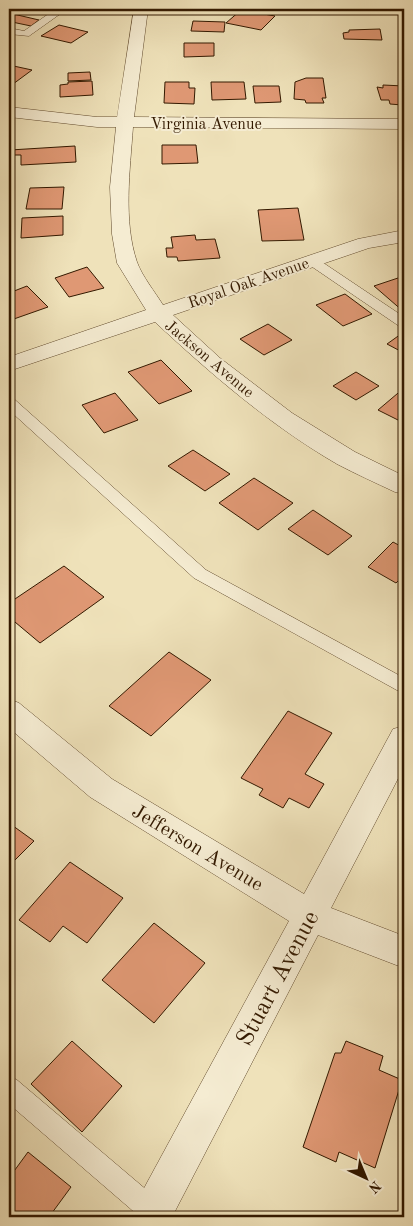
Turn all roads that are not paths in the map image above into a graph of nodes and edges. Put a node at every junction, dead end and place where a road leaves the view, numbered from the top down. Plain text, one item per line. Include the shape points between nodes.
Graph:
1 (34, 9) edge
2 (141, 9) edge
3 (9, 31) edge
4 (9, 112) edge
5 (125, 123) junction
6 (404, 124) edge
7 (404, 236) edge
8 (312, 261) junction
9 (158, 312) junction
10 (404, 323) edge
11 (9, 364) edge
12 (9, 402) edge
13 (404, 486) edge
14 (404, 686) edge
15 (9, 711) edge
16 (404, 738) edge
17 (310, 916) junction
18 (404, 952) edge
19 (9, 1088) edge
20 (155, 1215) edge

1 - 3 lane via 55,14 26,34
2 - 5 street, Jackson Avenue
4 - 5 street, Virginia Avenue
5 - 6 street, Virginia Avenue
5 - 9 street, Jackson Avenue via 119,187 127,263
7 - 8 street, Royal Oak Avenue via 365,243
8 - 9 street, Royal Oak Avenue
8 - 10 lane
9 - 11 street, Royal Oak Avenue
9 - 13 street, Jackson Avenue via 212,363 284,418 346,458
12 - 14 lane via 200,574
15 - 17 street, Jefferson Avenue via 101,788
16 - 17 street, Stuart Avenue
17 - 18 street, Jefferson Avenue
17 - 20 street, Stuart Avenue
19 - 20 lane

